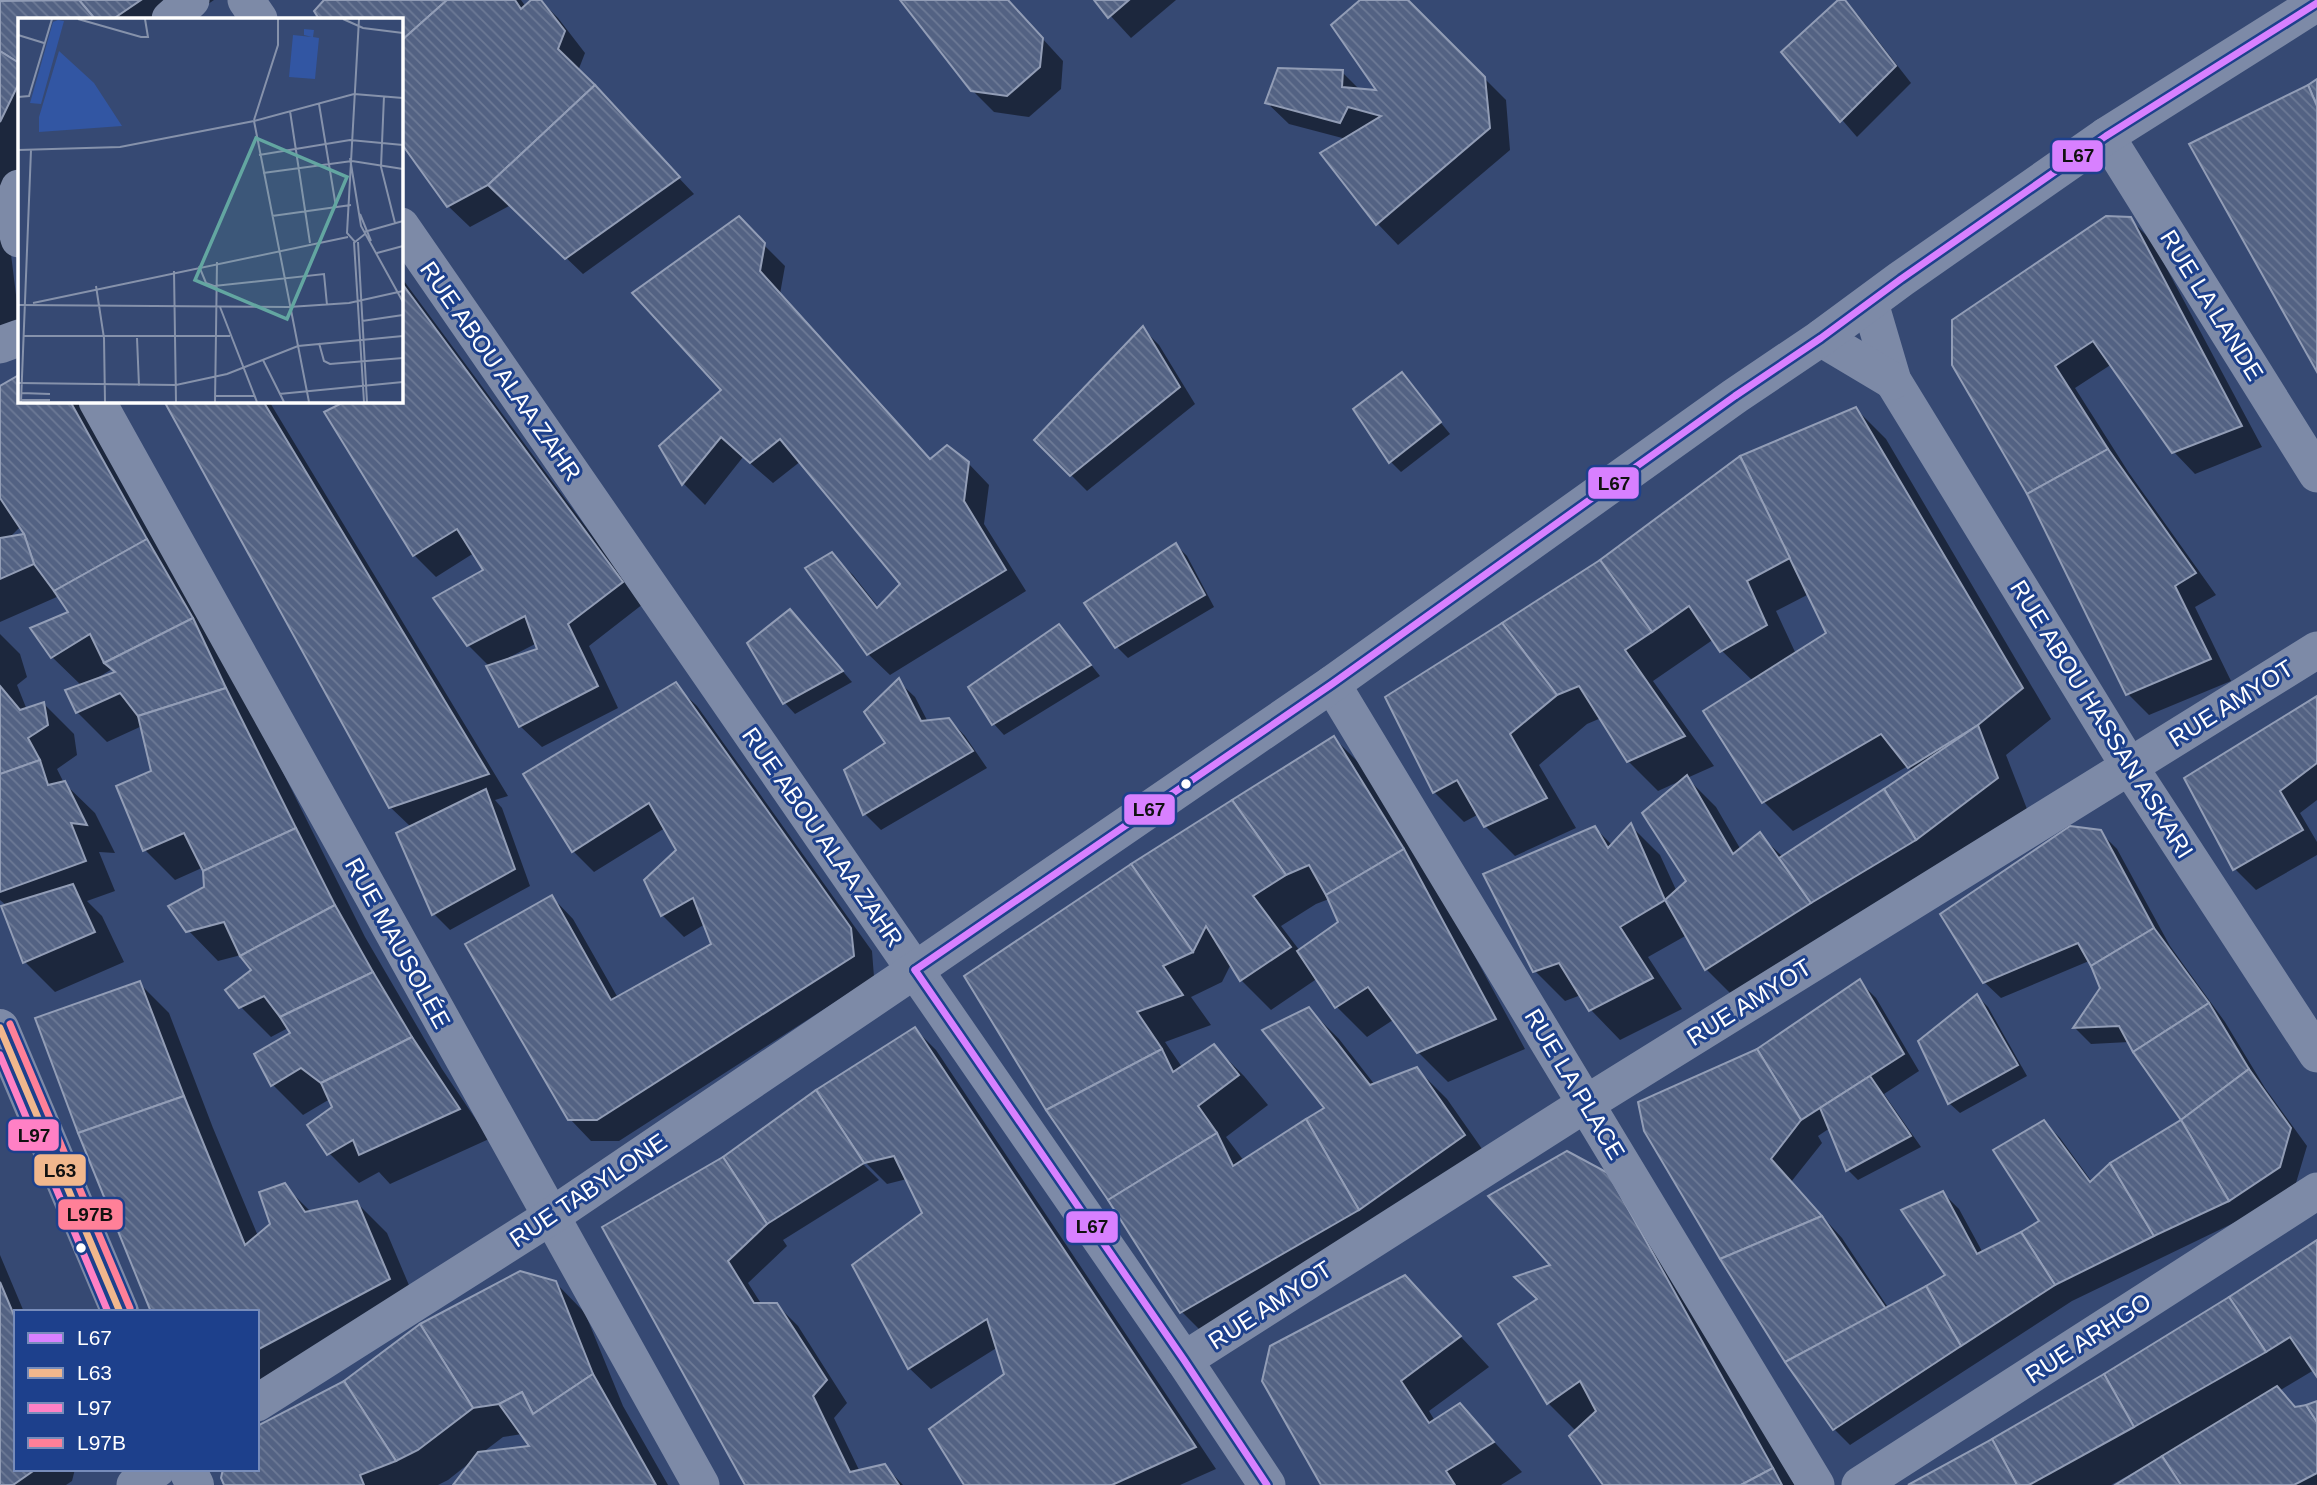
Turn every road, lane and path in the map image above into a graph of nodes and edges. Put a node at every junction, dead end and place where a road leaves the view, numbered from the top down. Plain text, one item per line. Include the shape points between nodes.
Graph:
1 (191, 0) edge
2 (246, 0) edge
3 (2317, 4) edge
4 (171, 18) edge
5 (258, 18) edge
6 (2106, 136) junction
7 (18, 190) edge
8 (402, 227) edge
9 (18, 235) edge
10 (1870, 303) junction
11 (18, 338) edge
12 (1821, 338) junction
13 (0, 345) edge
14 (1893, 381) junction
15 (98, 402) edge
16 (2317, 474) edge
17 (2317, 650) edge
18 (1332, 684) junction
19 (2129, 766) junction
20 (915, 970) junction
21 (0, 1027) edge
22 (2317, 1054) edge
23 (1587, 1103) junction
24 (2317, 1191) edge
25 (550, 1217) junction
26 (119, 1310) edge
27 (1184, 1360) junction
28 (259, 1403) edge
29 (154, 1471) edge
30 (135, 1485) edge
31 (701, 1485) edge
32 (1267, 1485) edge
33 (1816, 1485) edge
34 (1860, 1485) edge

1 - 4 street
2 - 5 street
3 - 6 street, RUE TABYLONE
6 - 10 street, RUE TABYLONE
6 - 16 street, RUE LA LANDE
7 - 9 street via 11,208
8 - 20 street, RUE ABOU ALAA ZAHR
10 - 12 street, RUE TABYLONE
10 - 14 street, RUE ABOU HASSAN ASKARI
11 - 13 street
12 - 14 street, RUE ABOU HASSAN ASKARI
12 - 18 street, RUE TABYLONE
14 - 19 street, RUE ABOU HASSAN ASKARI
15 - 25 street, RUE MAUSOLÉE
17 - 19 street, RUE AMYOT
18 - 20 street, RUE TABYLONE
18 - 23 street, RUE LA PLACE
19 - 22 street, RUE ABOU HASSAN ASKARI
19 - 23 street, RUE AMYOT
20 - 25 street, RUE TABYLONE
20 - 27 street, RUE ABOU ALAA ZAHR
21 - 26 street
23 - 27 street, RUE AMYOT
23 - 33 street, RUE LA PLACE
24 - 34 street, RUE ARHGO
25 - 28 street, RUE TABYLONE
25 - 31 street, RUE MAUSOLÉE
27 - 32 street, RUE ABOU ALAA ZAHR
29 - 30 street

